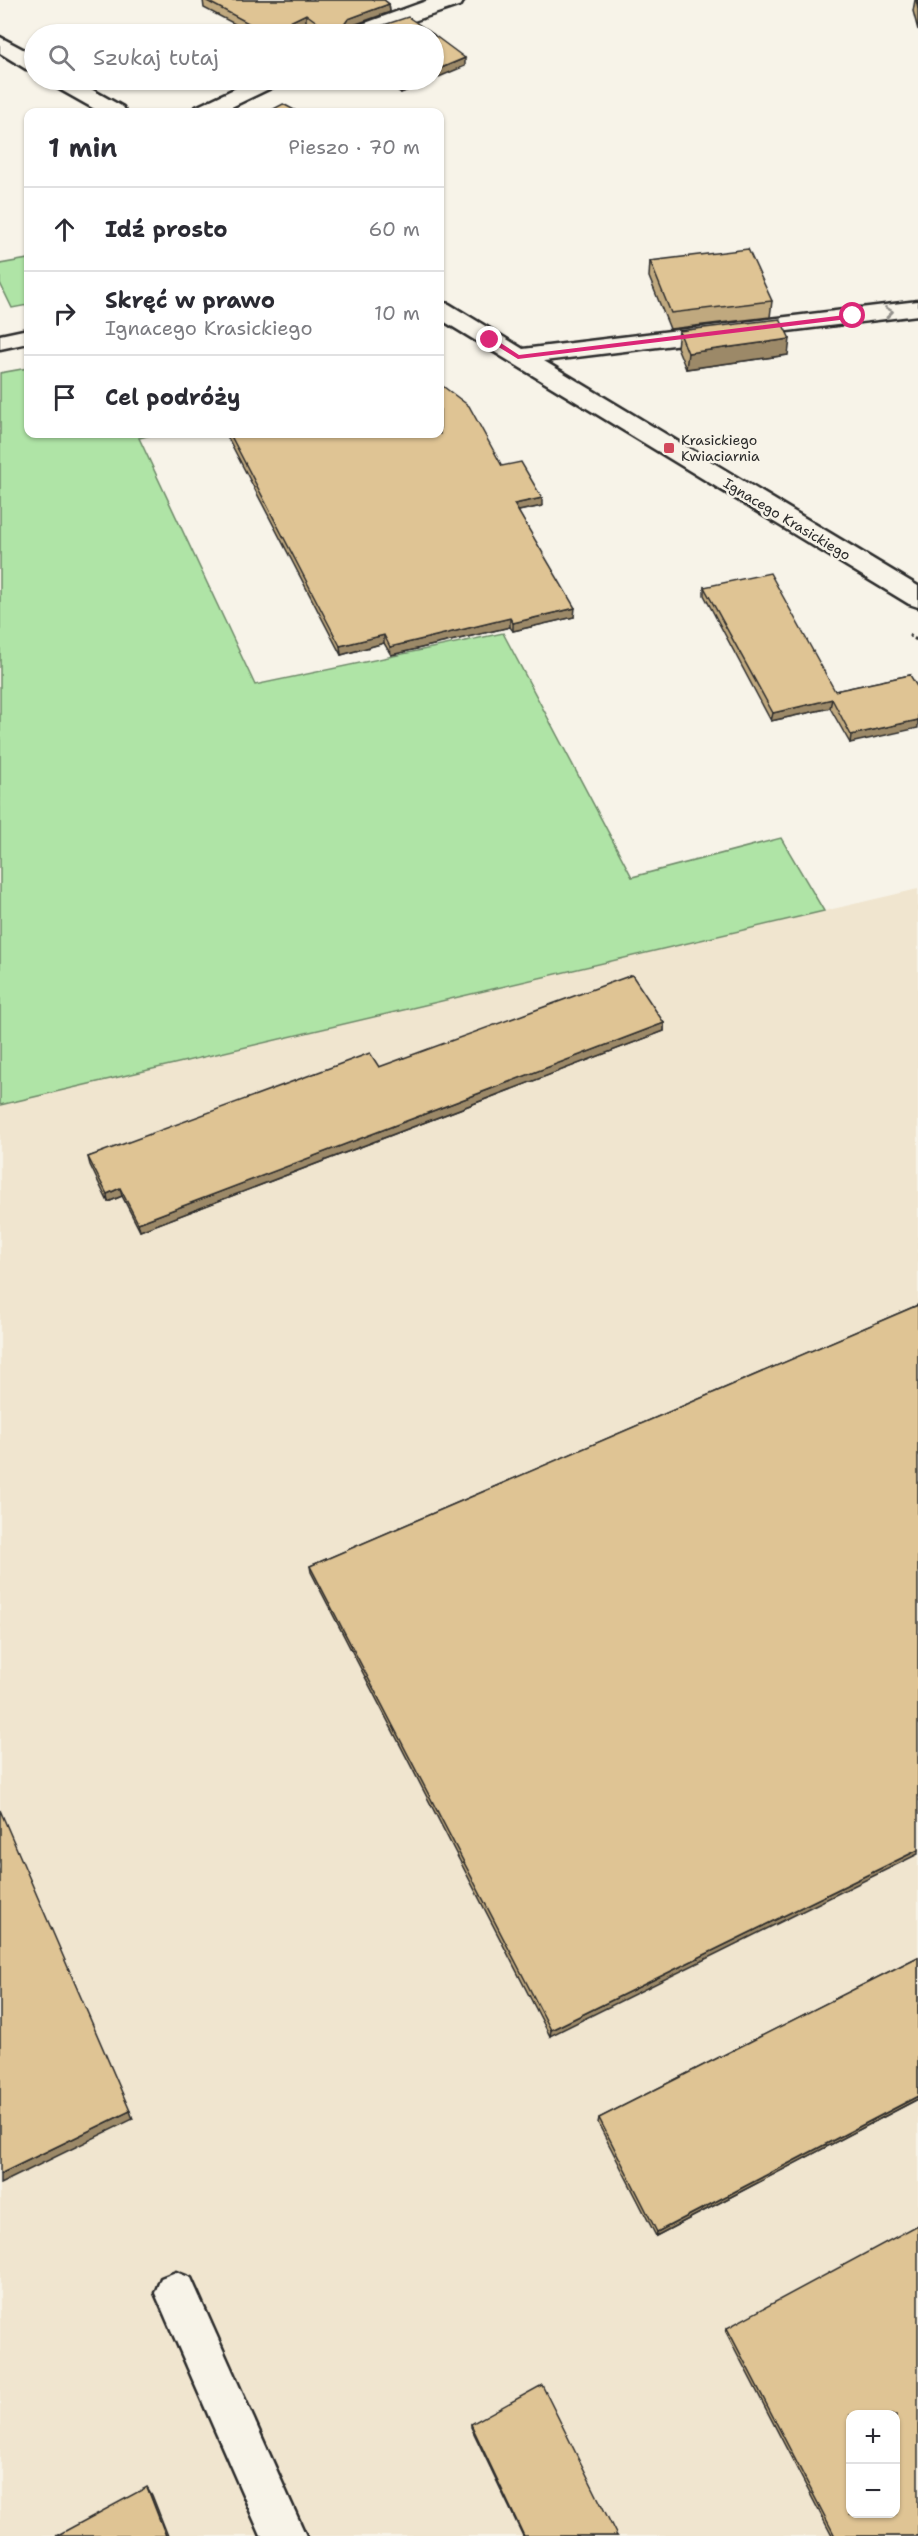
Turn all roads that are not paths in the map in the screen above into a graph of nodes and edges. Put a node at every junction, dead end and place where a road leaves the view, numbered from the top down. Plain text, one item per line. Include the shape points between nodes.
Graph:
1 (453, 0) edge
2 (383, 24) edge
3 (0, 44) edge
4 (24, 58) edge
5 (77, 90) edge
6 (249, 90) edge
7 (108, 108) edge
8 (212, 108) edge
9 (918, 308) edge
10 (444, 311) edge
11 (24, 337) edge
12 (0, 342) edge
13 (518, 357) junction
14 (918, 598) edge
15 (176, 2293) dead end
16 (284, 2536) edge

1 - 2 street
3 - 4 street
5 - 7 street
6 - 8 street
13 -> 9 street
10 - 13 street, Ignacego Krasickiego
11 - 12 street
13 - 14 street, Ignacego Krasickiego
15 - 16 street

